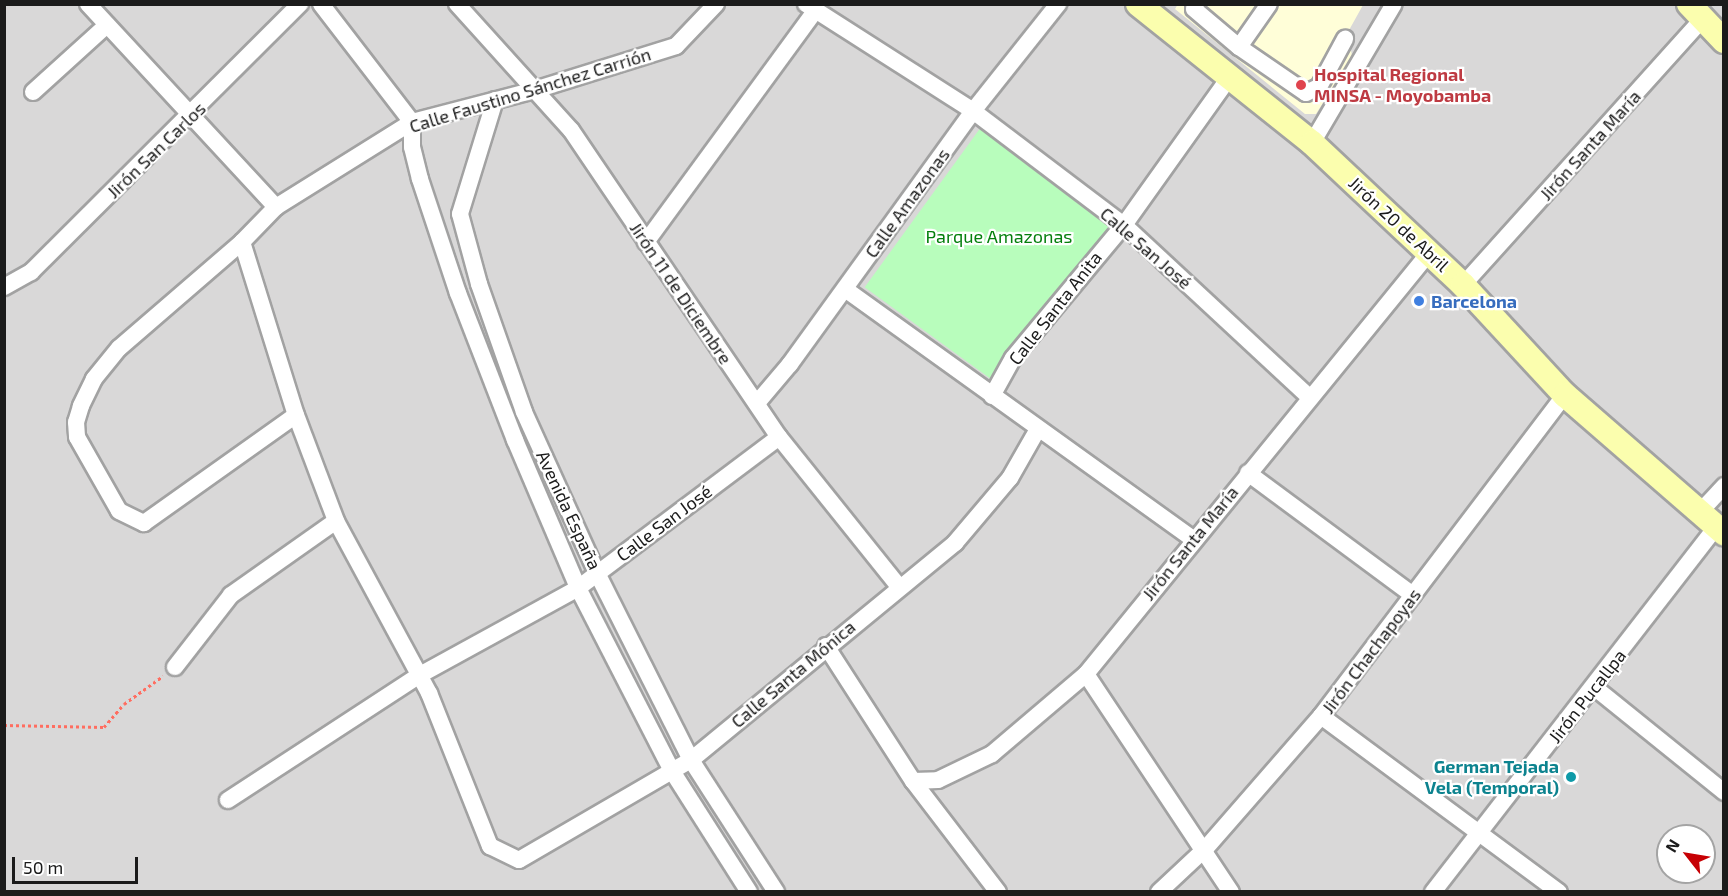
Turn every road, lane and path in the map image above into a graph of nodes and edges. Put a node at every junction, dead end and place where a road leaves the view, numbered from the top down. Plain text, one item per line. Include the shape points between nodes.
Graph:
1 (300, 4) edge
2 (321, 4) edge
3 (457, 4) edge
4 (716, 4) edge
5 (1058, 4) edge
6 (1138, 4) edge
7 (1196, 4) edge
8 (1269, 4) edge
9 (1394, 4) edge
10 (94, 7) edge
11 (811, 7) edge
12 (1703, 13) edge
13 (107, 25) junction
14 (1345, 39) dead end
15 (1724, 41) edge
16 (1239, 47) junction
17 (1229, 78) junction
18 (535, 90) junction
19 (33, 92) dead end
20 (495, 100) junction
21 (973, 111) junction
22 (192, 115) junction
23 (412, 122) junction
24 (1312, 143) junction
25 (276, 207) junction
26 (1124, 225) junction
27 (242, 242) junction
28 (646, 242) junction
29 (1429, 253) junction
30 (1463, 285) junction
31 (4, 287) edge
32 (845, 289) junction
33 (1565, 395) junction
34 (992, 396) junction
35 (1309, 397) junction
36 (519, 398) junction
37 (757, 403) junction
38 (501, 405) junction
39 (296, 415) junction
40 (1038, 429) junction
41 (779, 437) junction
42 (1248, 473) junction
43 (1724, 486) edge
44 (336, 521) junction
45 (1713, 524) edge
46 (1193, 538) junction
47 (597, 573) junction
48 (899, 587) junction
49 (578, 588) junction
50 (1413, 595) junction
51 (826, 646) junction
52 (176, 667) joint
53 (1086, 674) junction
54 (420, 675) junction
55 (1594, 687) junction
56 (1321, 716) junction
57 (4, 725) edge
58 (691, 760) junction
59 (672, 771) junction
60 (913, 781) junction
61 (1724, 792) edge
62 (228, 800) dead end
63 (1482, 833) junction
64 (1206, 848) junction
65 (749, 891) edge
66 (776, 891) edge
67 (998, 891) edge
68 (1159, 891) edge
69 (1231, 891) edge
70 (1433, 891) edge
71 (1559, 891) edge

1 - 22 street, Jirón San Carlos
2 - 23 street
3 - 18 street, Jirón 11 de Diciembre
4 - 18 street, Calle Faustino Sánchez Carrión via 676,46
5 - 21 street, Calle Amazonas
6 - 17 main road, Jirón 20 de Abril
7 - 16 street via 1194,9
8 - 16 street
9 - 24 street
10 - 13 street
11 - 21 street, Calle San José
11 - 28 street
12 - 15 main road
12 - 30 street, Jirón Santa María
13 - 19 street
13 - 22 street
14 - 16 street via 1319,87 1306,93
17 - 24 main road, Jirón 20 de Abril
17 - 26 street, Calle Santa Anita
18 - 20 street, Calle Faustino Sánchez Carrión
18 - 28 street, Jirón 11 de Diciembre via 571,130
20 - 23 street, Calle Faustino Sánchez Carrión
20 - 36 street, Avenida España via 460,214 479,284
21 - 26 street, Calle San José
21 - 32 street, Calle Amazonas
22 - 25 street
22 - 31 street, Jirón San Carlos via 31,272
23 - 25 street, Calle Faustino Sánchez Carrión
23 - 38 street, Avenida España via 412,147 420,179
24 - 29 main road, Jirón 20 de Abril
25 - 27 street, Calle Faustino Sánchez Carrión
26 - 34 street, Calle Santa Anita via 1013,358
26 - 35 street, Calle San José
27 - 39 street
27 - 39 street, Calle Faustino Sánchez Carrión via 119,348 94,379 81,406 77,437 119,511 144,523
28 - 37 street, Jirón 11 de Diciembre
29 - 30 main road, Jirón 20 de Abril
29 - 35 street, Jirón Santa María
30 - 33 main road, Jirón 20 de Abril
32 - 34 street via 972,377
32 - 37 street, Calle Amazonas
33 - 45 main road, Jirón 20 de Abril
33 - 50 street, Jirón Chachapoyas
34 - 40 street
35 - 42 street, Jirón Santa María
36 - 38 street
36 - 47 street, Avenida España
37 - 41 street, Jirón 11 de Diciembre
38 - 49 street, Avenida España
39 - 44 street
40 - 46 street
40 - 48 street, Calle Santa Mónica via 1010,478 955,543
41 - 47 street, Calle San José
41 - 48 street, Jirón 11 de Diciembre
42 - 46 street, Jirón Santa María
42 - 50 street
43 - 45 street, Jirón Pucallpa
44 - 52 street via 231,595
44 - 54 street
45 - 55 street, Jirón Pucallpa
46 - 53 street, Jirón Santa María
47 - 49 street, Calle San José
47 - 58 street, Avenida España
48 - 51 street, Calle Santa Mónica
49 - 54 street, Calle San José
49 - 59 street, Avenida España
50 - 56 street, Jirón Chachapoyas
51 - 58 street, Calle Santa Mónica
51 - 60 street
52 - 57 path via 124,704 104,727
53 - 60 street, Jirón Santa María via 992,754 938,780
53 - 64 street
54 - 59 street, Calle Santa Mónica via 490,846 503,854 519,860
54 - 62 street, Calle San José
55 - 61 street
55 - 63 street, Jirón Pucallpa
56 - 63 street
56 - 64 street, Jirón Chachapoyas
58 - 59 street, Calle Santa Mónica
58 - 66 street, Avenida España
59 - 65 street, Avenida España
60 - 67 street
63 - 70 street, Jirón Pucallpa
63 - 71 street
64 - 68 street, Jirón Chachapoyas
64 - 69 street

